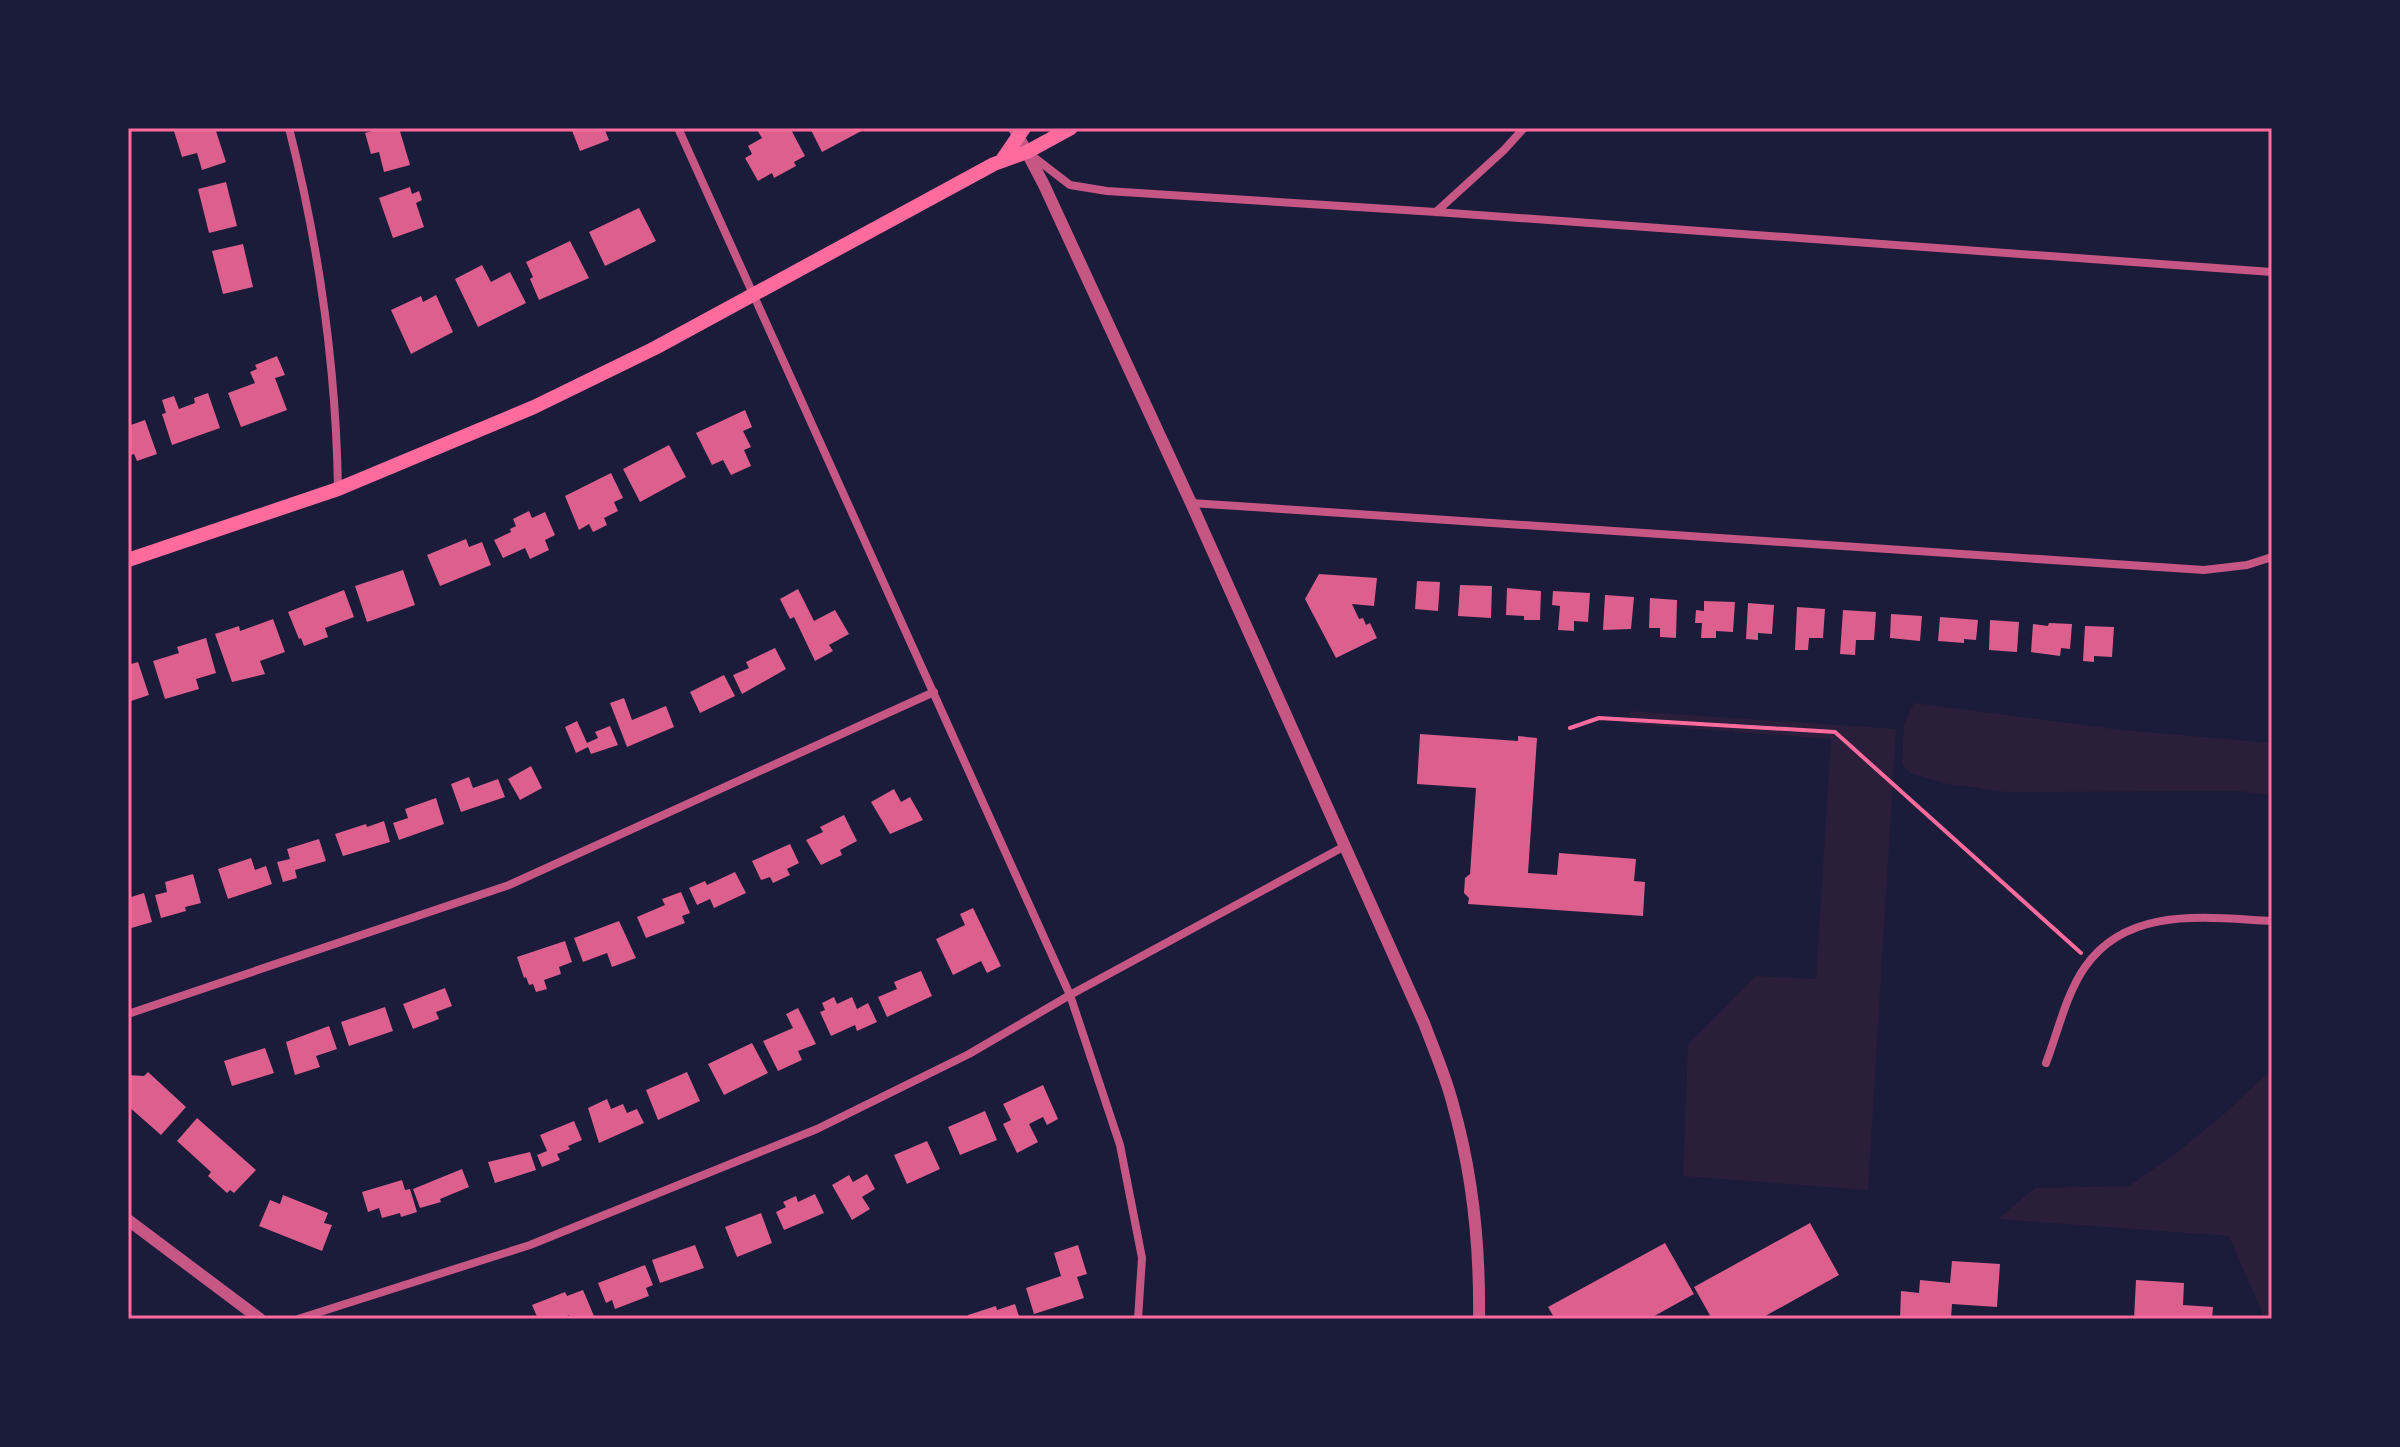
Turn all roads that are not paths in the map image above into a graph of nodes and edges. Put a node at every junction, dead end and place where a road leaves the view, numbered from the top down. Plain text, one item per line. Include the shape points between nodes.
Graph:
1 (289, 128) edge
2 (678, 128) edge
3 (1071, 128) edge
4 (1524, 128) edge
5 (1018, 130) edge
6 (1027, 152) junction
7 (1002, 160) junction
8 (1436, 212) junction
9 (2272, 272) edge
10 (753, 293) junction
11 (338, 489) junction
12 (1191, 503) junction
13 (2272, 557) edge
14 (128, 560) edge
15 (934, 692) junction
16 (1345, 846) junction
17 (2272, 921) edge
18 (1070, 995) junction
19 (128, 1014) edge
20 (2046, 1063) dead end
21 (128, 1220) edge
22 (260, 1319) edge
23 (298, 1319) edge
24 (1138, 1319) edge
25 (1479, 1319) edge

1 - 11 street via 327,324
2 - 10 street
3 - 6 main road
4 - 8 street
5 - 6 street
5 - 7 main road
6 - 7 main road
6 - 8 street via 1070,185 1107,191
6 - 12 street
7 - 10 main road
8 - 9 street
10 - 11 main road via 534,407
10 - 15 street
11 - 14 main road
12 - 13 street via 2204,570
12 - 16 street
15 - 18 street
15 - 19 street via 509,885
16 - 18 street
16 - 25 street via 1453,1102 1472,1191
17 - 20 street via 2193,917 2133,927 2090,961 2072,992
18 - 23 street via 969,1054 817,1129 530,1245
18 - 24 street via 1120,1145 1142,1258
21 - 22 street

